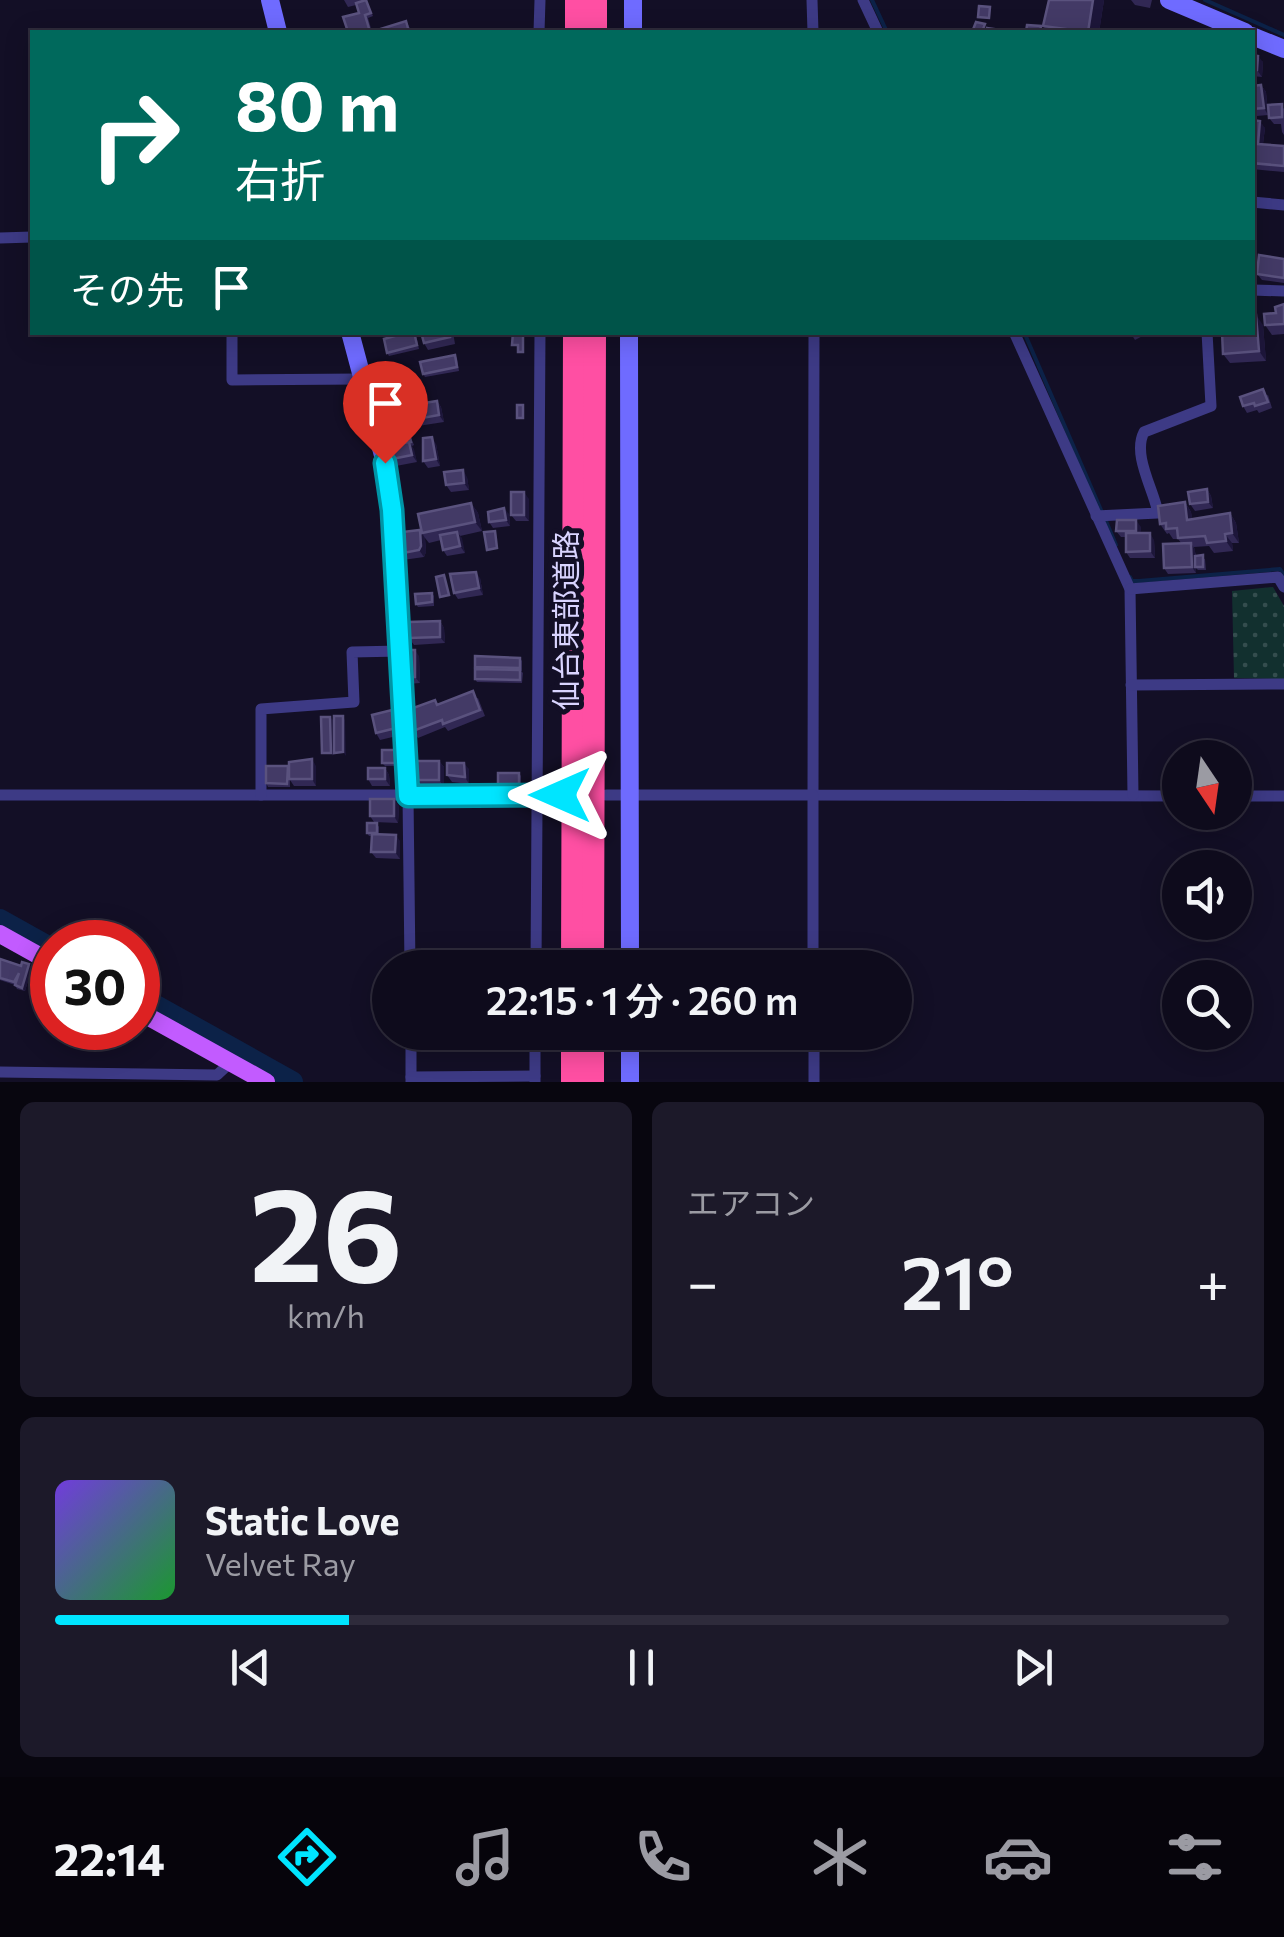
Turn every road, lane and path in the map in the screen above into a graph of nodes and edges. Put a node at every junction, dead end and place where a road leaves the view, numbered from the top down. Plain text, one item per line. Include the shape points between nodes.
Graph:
1 (270, 0) edge
2 (540, 0) edge
3 (576, 0) edge
4 (596, 0) edge
5 (634, 0) edge
6 (812, 0) edge
7 (863, 0) edge
8 (1169, 0) edge
9 (278, 30) edge
10 (539, 30) edge
11 (576, 30) edge
12 (596, 30) edge
13 (632, 30) edge
14 (813, 30) edge
15 (877, 30) edge
16 (1240, 30) edge
17 (1255, 37) edge
18 (1284, 49) edge
19 (1255, 202) edge
20 (1284, 205) edge
21 (30, 237) edge
22 (0, 238) edge
23 (1255, 290) edge
24 (1284, 291) edge
25 (232, 335) edge
26 (351, 335) edge
27 (540, 335) edge
28 (574, 335) edge
29 (595, 335) edge
30 (629, 335) edge
31 (814, 335) edge
32 (1015, 335) edge
33 (1207, 335) edge
34 (362, 379) junction
35 (1096, 516) junction
36 (1284, 587) edge
37 (1130, 589) junction
38 (400, 650) junction
39 (1284, 684) edge
40 (1132, 685) junction
41 (538, 794) junction
42 (0, 795) edge
43 (261, 795) junction
44 (560, 795) dead end
45 (606, 795) dead end
46 (629, 795) junction
47 (813, 795) junction
48 (408, 796) junction
49 (1133, 796) junction
50 (1162, 796) edge
51 (1252, 796) edge
52 (1284, 796) edge
53 (0, 934) edge
54 (410, 950) edge
55 (536, 950) edge
56 (572, 950) edge
57 (593, 950) edge
58 (630, 950) edge
59 (814, 950) edge
60 (30, 951) edge
61 (160, 1022) edge
62 (411, 1050) edge
63 (535, 1050) edge
64 (572, 1050) edge
65 (593, 1050) edge
66 (630, 1050) edge
67 (814, 1050) edge
68 (231, 1062) junction
69 (0, 1072) edge
70 (412, 1079) edge
71 (534, 1079) edge
72 (266, 1082) edge
73 (572, 1082) edge
74 (593, 1082) edge
75 (630, 1082) edge
76 (814, 1082) edge

1 - 9 street
2 - 10 street
3 - 11 highway
4 - 12 highway
5 - 13 street
6 - 14 street
7 - 15 street
8 - 16 street
17 - 18 street
19 - 20 street
21 - 22 street
23 - 24 street
25 - 34 street via 232,380
26 - 34 street
27 - 41 street
28 - 56 highway, 仙台東部道路
29 - 57 highway, 仙台東部道路
30 - 46 street
31 - 47 street
32 - 35 street
33 - 35 street via 1211,406 1140,437 1158,514
34 - 38 street via 392,510
35 - 37 street
36 - 37 street via 1278,578
37 - 40 street
38 - 43 street via 352,652 354,702 261,709
38 - 48 street
39 - 40 street
40 - 49 street
41 - 44 street
41 - 48 street
41 - 55 street
42 - 43 street
43 - 48 street
45 - 46 street
46 - 47 street
46 - 58 street
47 - 49 street
47 - 59 street
48 - 54 street
49 - 50 street
51 - 52 street
53 - 60 main road
61 - 68 main road
62 - 70 street
63 - 71 street
64 - 73 highway
65 - 74 highway
66 - 75 street
67 - 76 street
68 - 69 street via 216,1074
68 - 72 main road
70 - 71 street

